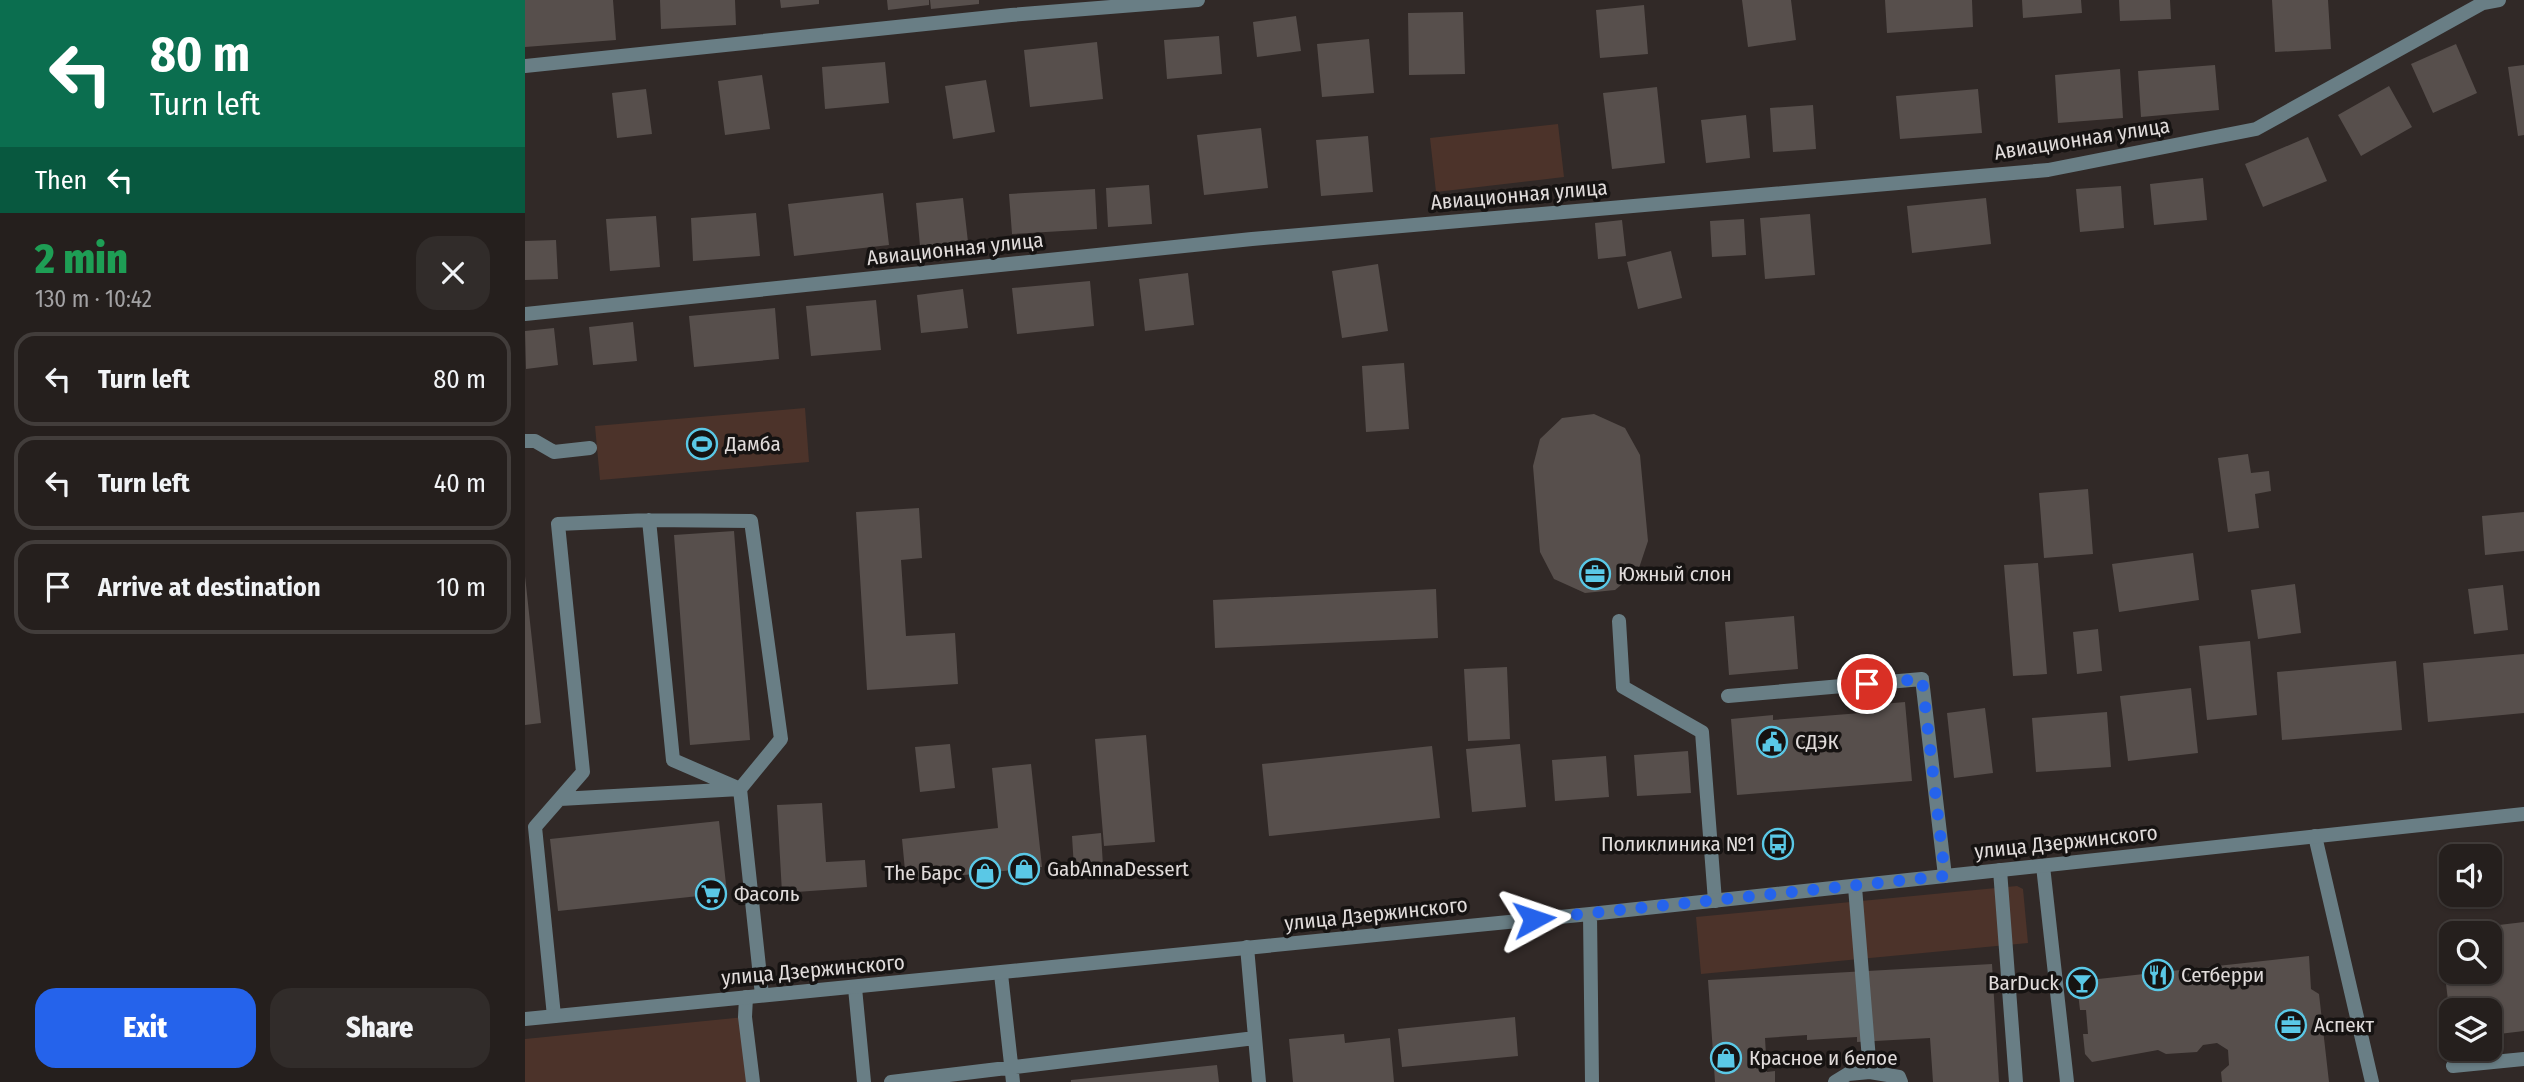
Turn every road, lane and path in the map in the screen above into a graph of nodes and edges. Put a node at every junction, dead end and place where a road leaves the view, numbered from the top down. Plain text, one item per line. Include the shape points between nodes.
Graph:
1 (1198, 0) edge
2 (2499, 0) edge
3 (2480, 1) edge
4 (525, 66) edge
5 (525, 314) edge
6 (525, 441) edge
7 (590, 449) dead end
8 (649, 520) junction
9 (1619, 621) dead end
10 (1728, 696) dead end
11 (740, 789) junction
12 (560, 799) junction
13 (2524, 814) edge
14 (2315, 836) junction
15 (2043, 866) junction
16 (2000, 870) junction
17 (1945, 876) junction
18 (1855, 887) junction
19 (1716, 901) junction
20 (1590, 914) junction
21 (1247, 947) junction
22 (1001, 974) junction
23 (855, 988) junction
24 (762, 995) junction
25 (746, 997) junction
26 (554, 1016) junction
27 (525, 1019) edge
28 (1255, 1038) junction
29 (2524, 1059) edge
30 (2453, 1066) dead end
31 (1870, 1072) junction
32 (1013, 1075) edge
33 (753, 1082) edge
34 (864, 1082) edge
35 (891, 1082) edge
36 (1259, 1082) edge
37 (1592, 1082) edge
38 (1835, 1082) edge
39 (1901, 1082) edge
40 (2016, 1082) edge
41 (2067, 1082) edge
42 (2372, 1082) edge

1 - 4 street
2 - 3 street, Авиационная улица
3 - 5 street, Авиационная улица via 2256,129 2048,170 1252,239
6 - 7 street via 535,441 554,452
8 - 11 street via 673,760
8 - 11 street via 751,521 781,739
8 - 12 street via 558,524 583,772
9 - 19 street via 1623,687 1702,732
10 - 17 street via 1922,679
11 - 12 street
11 - 24 street
12 - 26 street via 535,827
13 - 14 street, улица Дзержинского
14 - 15 street, улица Дзержинского
14 - 42 street
15 - 16 street, улица Дзержинского
15 - 41 street
16 - 17 street, улица Дзержинского
16 - 40 street
17 - 18 street, улица Дзержинского
18 - 19 street, улица Дзержинского
18 - 31 street
19 - 20 street, улица Дзержинского
20 - 21 street, улица Дзержинского
20 - 37 street
21 - 22 street, улица Дзержинского
21 - 28 street
22 - 23 street, улица Дзержинского
22 - 32 street
23 - 24 street, улица Дзержинского
23 - 34 street
24 - 25 street, улица Дзержинского
25 - 26 street, улица Дзержинского
25 - 33 street
26 - 27 street, улица Дзержинского
28 - 32 street
28 - 36 street
29 - 30 street
31 - 38 street via 1848,1074
31 - 39 street via 1899,1077
32 - 35 street

